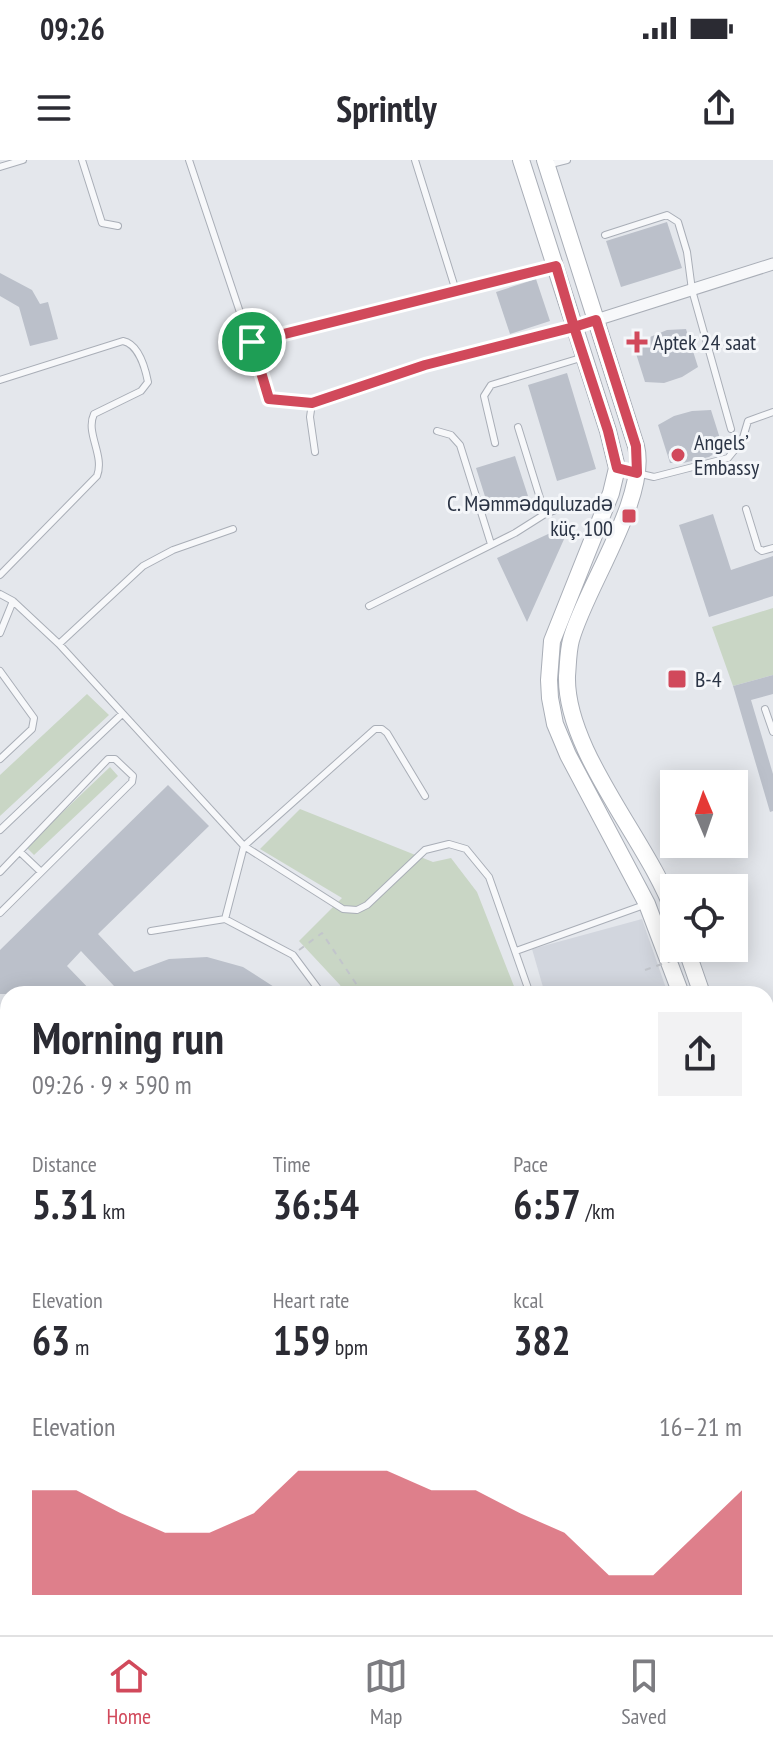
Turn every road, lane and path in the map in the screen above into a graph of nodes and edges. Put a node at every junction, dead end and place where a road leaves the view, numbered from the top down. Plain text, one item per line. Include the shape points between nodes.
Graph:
1 (23, 160) edge
2 (82, 160) edge
3 (189, 160) edge
4 (415, 160) edge
5 (521, 160) edge
6 (567, 160) edge
7 (546, 163) edge
8 (0, 167) edge
9 (118, 226) dead end
10 (605, 235) dead end
11 (773, 264) edge
12 (556, 266) junction
13 (692, 290) junction
14 (456, 291) junction
15 (596, 320) junction
16 (574, 327) junction
17 (252, 342) junction
18 (584, 357) junction
19 (0, 380) edge
20 (312, 403) junction
21 (773, 412) edge
22 (518, 427) dead end
23 (731, 429) dead end
24 (437, 431) dead end
25 (495, 443) dead end
26 (315, 452) dead end
27 (617, 468) junction
28 (637, 473) junction
29 (604, 509) junction
30 (746, 509) dead end
31 (545, 514) junction
32 (233, 529) dead end
33 (491, 544) junction
34 (773, 548) edge
35 (0, 575) edge
36 (0, 594) edge
37 (13, 601) junction
38 (369, 606) dead end
39 (0, 633) edge
40 (59, 644) junction
41 (0, 671) edge
42 (765, 709) dead end
43 (122, 714) junction
44 (773, 732) edge
45 (0, 759) edge
46 (425, 796) dead end
47 (0, 830) edge
48 (244, 846) junction
49 (20, 852) junction
50 (40, 871) junction
51 (0, 872) edge
52 (660, 887) edge
53 (647, 904) junction
54 (0, 913) edge
55 (225, 919) junction
56 (151, 931) dead end
57 (516, 951) junction
58 (293, 955) junction
59 (668, 962) edge
60 (691, 962) edge
61 (645, 970) dead end
62 (316, 986) edge
63 (358, 986) edge
64 (527, 986) edge
65 (678, 986) edge
66 (699, 986) edge

1 - 8 lane
2 - 9 lane via 102,223
3 - 17 lane
4 - 14 lane
5 - 12 main road
6 - 7 lane
7 - 15 main road
10 - 13 lane via 674,217 687,252
11 - 13 street
12 - 14 lane
12 - 16 main road
13 - 15 street
13 - 23 lane
14 - 17 lane
15 - 16 street
15 - 28 main road via 636,446
16 - 18 main road
16 - 20 lane via 425,365
17 - 20 lane via 269,399
18 - 25 lane via 491,385 484,396
18 - 27 main road
19 - 35 lane via 129,341 148,382 141,391 94,414 90,423 97,476
20 - 26 lane
21 - 28 lane via 748,421 742,441 728,458 654,477
22 - 31 lane
24 - 33 lane via 460,445
27 - 28 main road
27 - 29 main road
28 - 52 main road via 571,641 567,679 573,717 585,746
29 - 31 lane via 574,503
29 - 53 main road via 552,641 550,698 568,755
30 - 34 lane via 758,548
31 - 33 lane
32 - 40 lane via 143,566
33 - 38 lane
36 - 37 lane
37 - 39 lane
37 - 40 lane
40 - 43 lane
41 - 45 lane via 34,718 32,729
42 - 44 lane
43 - 47 lane
43 - 48 lane
46 - 48 lane via 387,733 375,729
48 - 55 lane
48 - 57 lane via 343,909 357,910 425,850 449,844 466,849 489,877
49 - 50 lane
49 - 50 lane via 108,759 133,776
49 - 51 lane
50 - 54 lane
53 - 57 lane
53 - 65 main road
55 - 56 lane
55 - 58 lane
57 - 64 lane
58 - 62 lane
58 - 63 path via 322,933
59 - 61 path, bridge
60 - 66 main road

